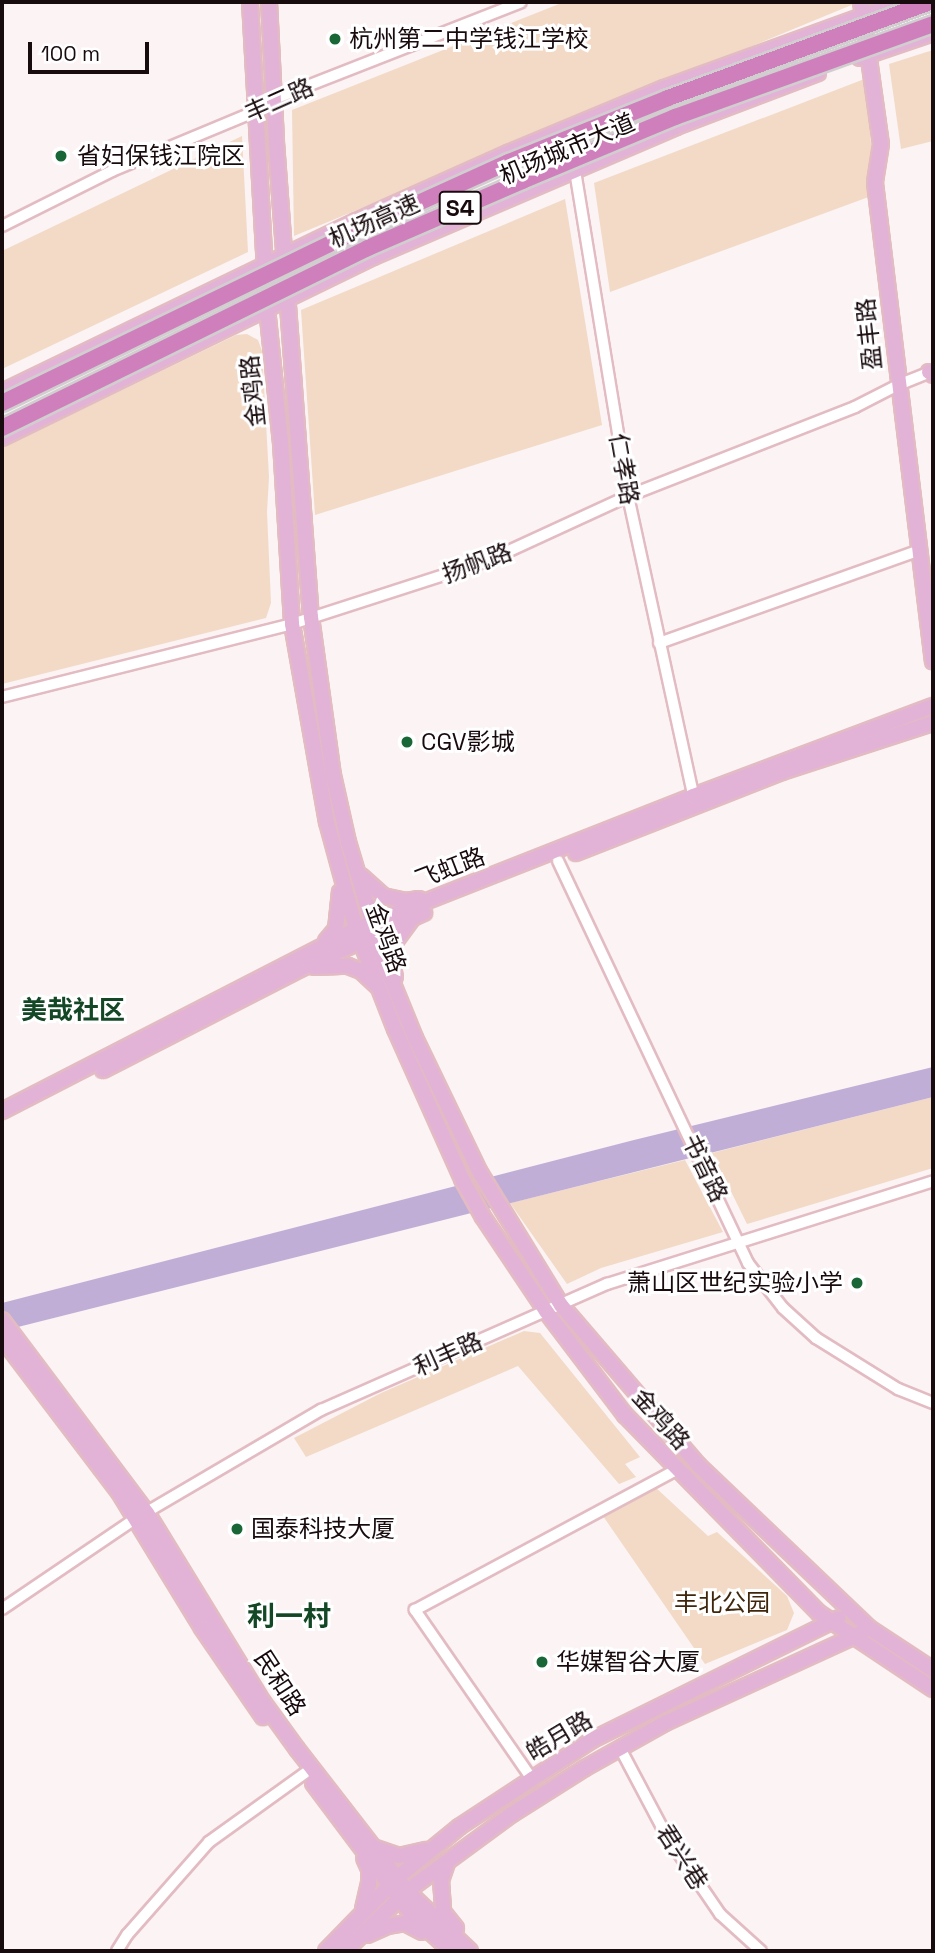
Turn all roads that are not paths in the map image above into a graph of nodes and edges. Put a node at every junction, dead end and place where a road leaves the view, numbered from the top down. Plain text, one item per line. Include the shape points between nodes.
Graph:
1 (250, 2) edge
2 (269, 2) edge
3 (522, 2) edge
4 (902, 2) edge
5 (931, 2) edge
6 (877, 6) edge
7 (862, 9) edge
8 (933, 24) edge
9 (933, 33) edge
10 (877, 53) junction
11 (274, 99) junction
12 (256, 111) junction
13 (568, 128) junction
14 (576, 170) junction
15 (2, 226) edge
16 (284, 256) junction
17 (264, 265) junction
18 (287, 298) junction
19 (267, 307) junction
20 (932, 373) edge
21 (898, 385) junction
22 (2, 392) edge
23 (2, 403) edge
24 (2, 428) edge
25 (2, 438) edge
26 (628, 496) junction
27 (918, 551) junction
28 (311, 617) junction
29 (292, 624) junction
30 (659, 643) junction
31 (933, 661) edge
32 (2, 697) edge
33 (933, 706) edge
34 (933, 723) edge
35 (694, 802) junction
36 (558, 861) junction
37 (340, 869) junction
38 (357, 870) junction
39 (441, 896) junction
40 (414, 916) junction
41 (366, 932) junction
42 (324, 944) junction
43 (302, 968) junction
44 (383, 996) junction
45 (400, 1002) junction
46 (2, 1111) edge
47 (2, 1122) edge
48 (933, 1181) edge
49 (741, 1241) junction
50 (561, 1304) junction
51 (546, 1311) junction
52 (2, 1320) edge
53 (9, 1338) edge
54 (933, 1403) edge
55 (676, 1470) junction
56 (141, 1516) junction
57 (2, 1609) edge
58 (852, 1610) junction
59 (834, 1621) junction
60 (863, 1632) junction
61 (933, 1670) edge
62 (933, 1689) edge
63 (620, 1748) junction
64 (305, 1773) junction
65 (532, 1779) junction
66 (362, 1841) junction
67 (434, 1847) junction
68 (447, 1863) junction
69 (394, 1881) junction
70 (403, 1895) junction
71 (361, 1914) junction
72 (356, 1941) junction
73 (117, 1951) edge
74 (326, 1951) edge
75 (345, 1951) edge
76 (442, 1951) edge
77 (451, 1951) edge
78 (470, 1951) edge
79 (479, 1951) edge
80 (761, 1951) edge

1 - 12 main road, 金鸡路
2 - 11 main road, 金鸡路
3 - 11 street, 丰二路
4 - 6 main road, 机场城市大道
5 - 23 highway, 机场高速 / S4, bridge via 509,162
6 - 7 main road, 机场城市大道
6 - 10 main road, 盈丰路
7 - 10 main road, 盈丰路
7 - 13 main road, 机场城市大道
8 - 24 highway, 机场高速 / S4, bridge via 675,117 439,217
9 - 10 main road, 机场城市大道
10 - 14 main road, 机场城市大道 via 676,127
10 - 21 main road, 盈丰路 via 881,144 875,183
11 - 12 street, 丰二路
11 - 16 main road, 金鸡路
12 - 15 street, 丰二路 via 112,171
12 - 17 main road, 金鸡路
13 - 14 street, 仁孝路
13 - 16 main road, 机场城市大道
14 - 18 main road, 机场城市大道
14 - 26 street, 仁孝路
16 - 17 main road, 机场城市大道
16 - 18 main road, 金鸡路
17 - 19 main road, 金鸡路
17 - 22 main road, 机场城市大道
18 - 19 main road, 机场城市大道
18 - 28 main road, 金鸡路
19 - 25 main road, 机场城市大道
19 - 29 main road, 金鸡路
20 - 21 street, 扬帆路
21 - 26 street, 扬帆路 via 855,407
21 - 27 main road, 盈丰路
26 - 28 street, 扬帆路 via 487,561
26 - 30 street, 仁孝路
27 - 30 street
27 - 31 main road, 盈丰路
28 - 29 street, 扬帆路
28 - 38 main road, 金鸡路 via 334,775
29 - 32 street, 扬帆路
29 - 37 main road, 金鸡路 via 316,772
30 - 35 street, 仁孝路
33 - 35 main road, 飞虹路
34 - 35 main road, 飞虹路
35 - 36 main road, 飞虹路
35 - 39 main road, 飞虹路
36 - 40 main road, 飞虹路
36 - 49 street, 书音路
37 - 41 main road, 金鸡路
37 - 42 main road via 339,917
38 - 39 main road via 377,892 395,900
38 - 41 main road, 金鸡路
39 - 41 main road, 飞虹路
40 - 41 main road, 飞虹路
40 - 45 main road via 402,930 393,954
41 - 42 main road, 飞虹路
41 - 43 main road, 飞虹路
41 - 44 main road, 金鸡路
41 - 45 main road, 金鸡路
42 - 46 main road, 飞虹路
43 - 44 main road via 348,967 372,979
43 - 47 main road, 飞虹路
44 - 51 main road, 金鸡路 via 462,1179
45 - 50 main road, 金鸡路 via 480,1173
48 - 49 street, 利丰路
49 - 50 street, 利丰路 via 607,1284
49 - 54 street, 书音路 via 748,1263 783,1308 816,1338 898,1390
50 - 51 street, 利丰路
50 - 58 main road, 金鸡路 via 698,1465
51 - 55 main road, 金鸡路 via 625,1415
51 - 56 street, 利丰路 via 321,1410
52 - 53 main road, 民和路
53 - 56 main road, 民和路 via 118,1492
55 - 59 main road, 金鸡路 via 818,1613
55 - 65 street via 415,1610
56 - 57 street, 利丰路
56 - 64 main road, 民和路 via 242,1688
56 - 66 main road, 民和路 via 263,1702
58 - 59 main road, 皓月路
58 - 60 main road, 金鸡路
59 - 60 main road, 金鸡路
59 - 65 main road, 皓月路 via 592,1740
60 - 61 main road, 金鸡路
60 - 62 main road, 金鸡路
60 - 63 main road, 皓月路
63 - 68 main road, 皓月路 via 512,1814
63 - 80 street, 君兴巷 via 666,1835 720,1914
64 - 66 main road, 民和路
64 - 73 street via 209,1842
65 - 67 main road, 皓月路
66 - 67 main road via 399,1856
66 - 69 main road, 民和路
66 - 71 main road via 369,1884
67 - 69 main road, 皓月路
68 - 70 main road, 皓月路
68 - 79 main road via 441,1880 443,1912
69 - 70 main road, 民和路
69 - 71 main road, 皓月路
70 - 72 main road, 皓月路
70 - 77 main road, 民和路
70 - 78 main road, 民和路
71 - 74 main road, 皓月路
72 - 75 main road, 皓月路
72 - 76 main road via 405,1923

